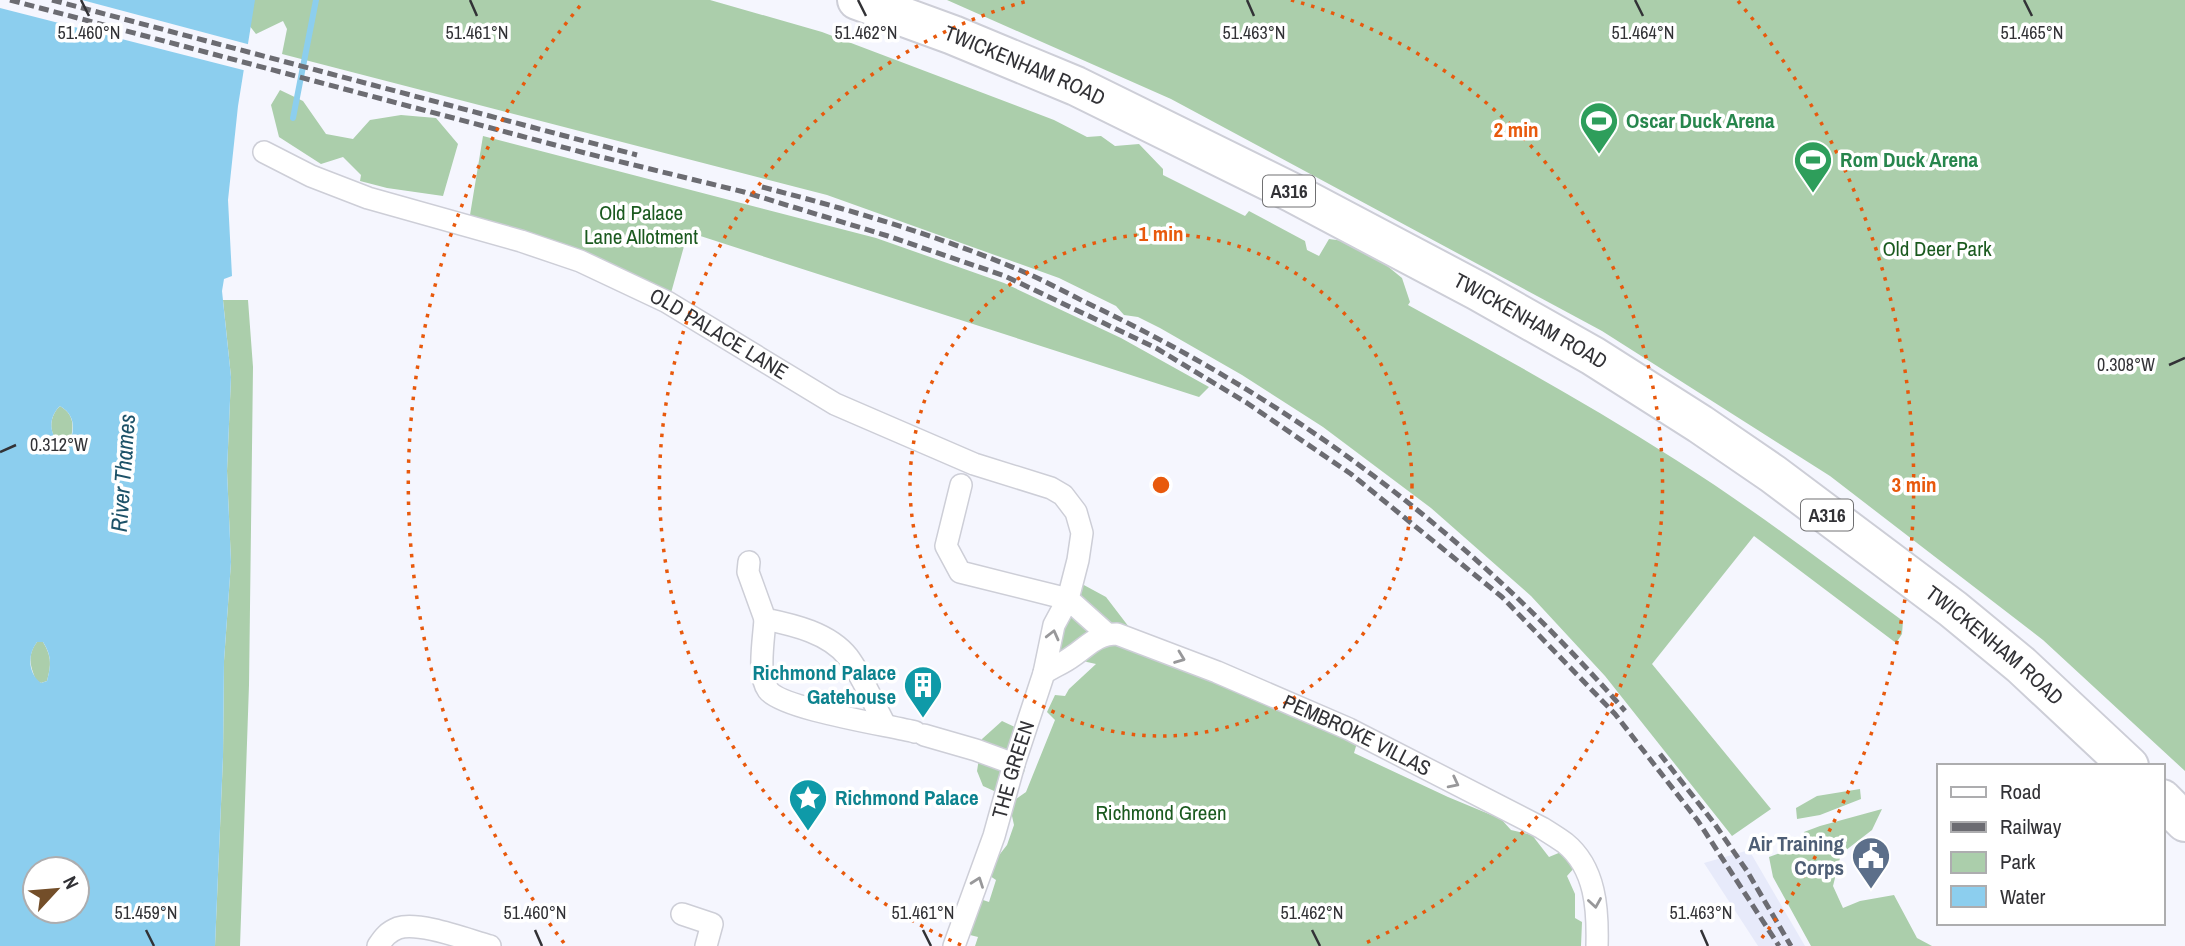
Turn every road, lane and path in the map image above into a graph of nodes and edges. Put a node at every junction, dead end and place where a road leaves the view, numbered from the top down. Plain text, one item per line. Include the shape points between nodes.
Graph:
1 (857, 0) edge
2 (264, 152) dead end
3 (961, 485) dead end
4 (749, 562) dead end
5 (1068, 599) junction
6 (765, 619) junction
7 (1112, 634) junction
8 (1044, 673) junction
9 (885, 725) junction
10 (1014, 764) junction
11 (2127, 764) edge
12 (2164, 801) edge
13 (2185, 822) edge
14 (682, 914) dead end
15 (378, 946) edge
16 (490, 946) edge
17 (706, 946) edge
18 (954, 946) edge
19 (1597, 946) edge

1 - 11 highway, TWICKENHAM ROAD / A316 via 1076,86 1293,193 1593,356 1773,474 1952,609 2021,665
2 - 5 street, OLD PALACE LANE via 368,198 580,261 667,302 835,404 974,464 1057,491 1076,512 1082,533
3 - 5 street via 946,546 960,572
4 - 6 street via 748,572
5 - 7 street
8 -> 5 street, OLD PALACE LANE via 1054,625
6 - 9 street via 793,624 826,638 848,657
6 - 9 street via 762,671 768,690 821,712
7 - 8 street via 1095,639
7 -> 19 street, PEMBROKE VILLAS via 1217,672 1349,729 1542,828 1567,845 1592,884
8 - 10 street, THE GREEN
9 - 10 street
18 -> 10 street, THE GREEN via 994,836
12 - 13 highway
14 - 17 street via 712,924
15 - 16 street via 385,935 416,926

